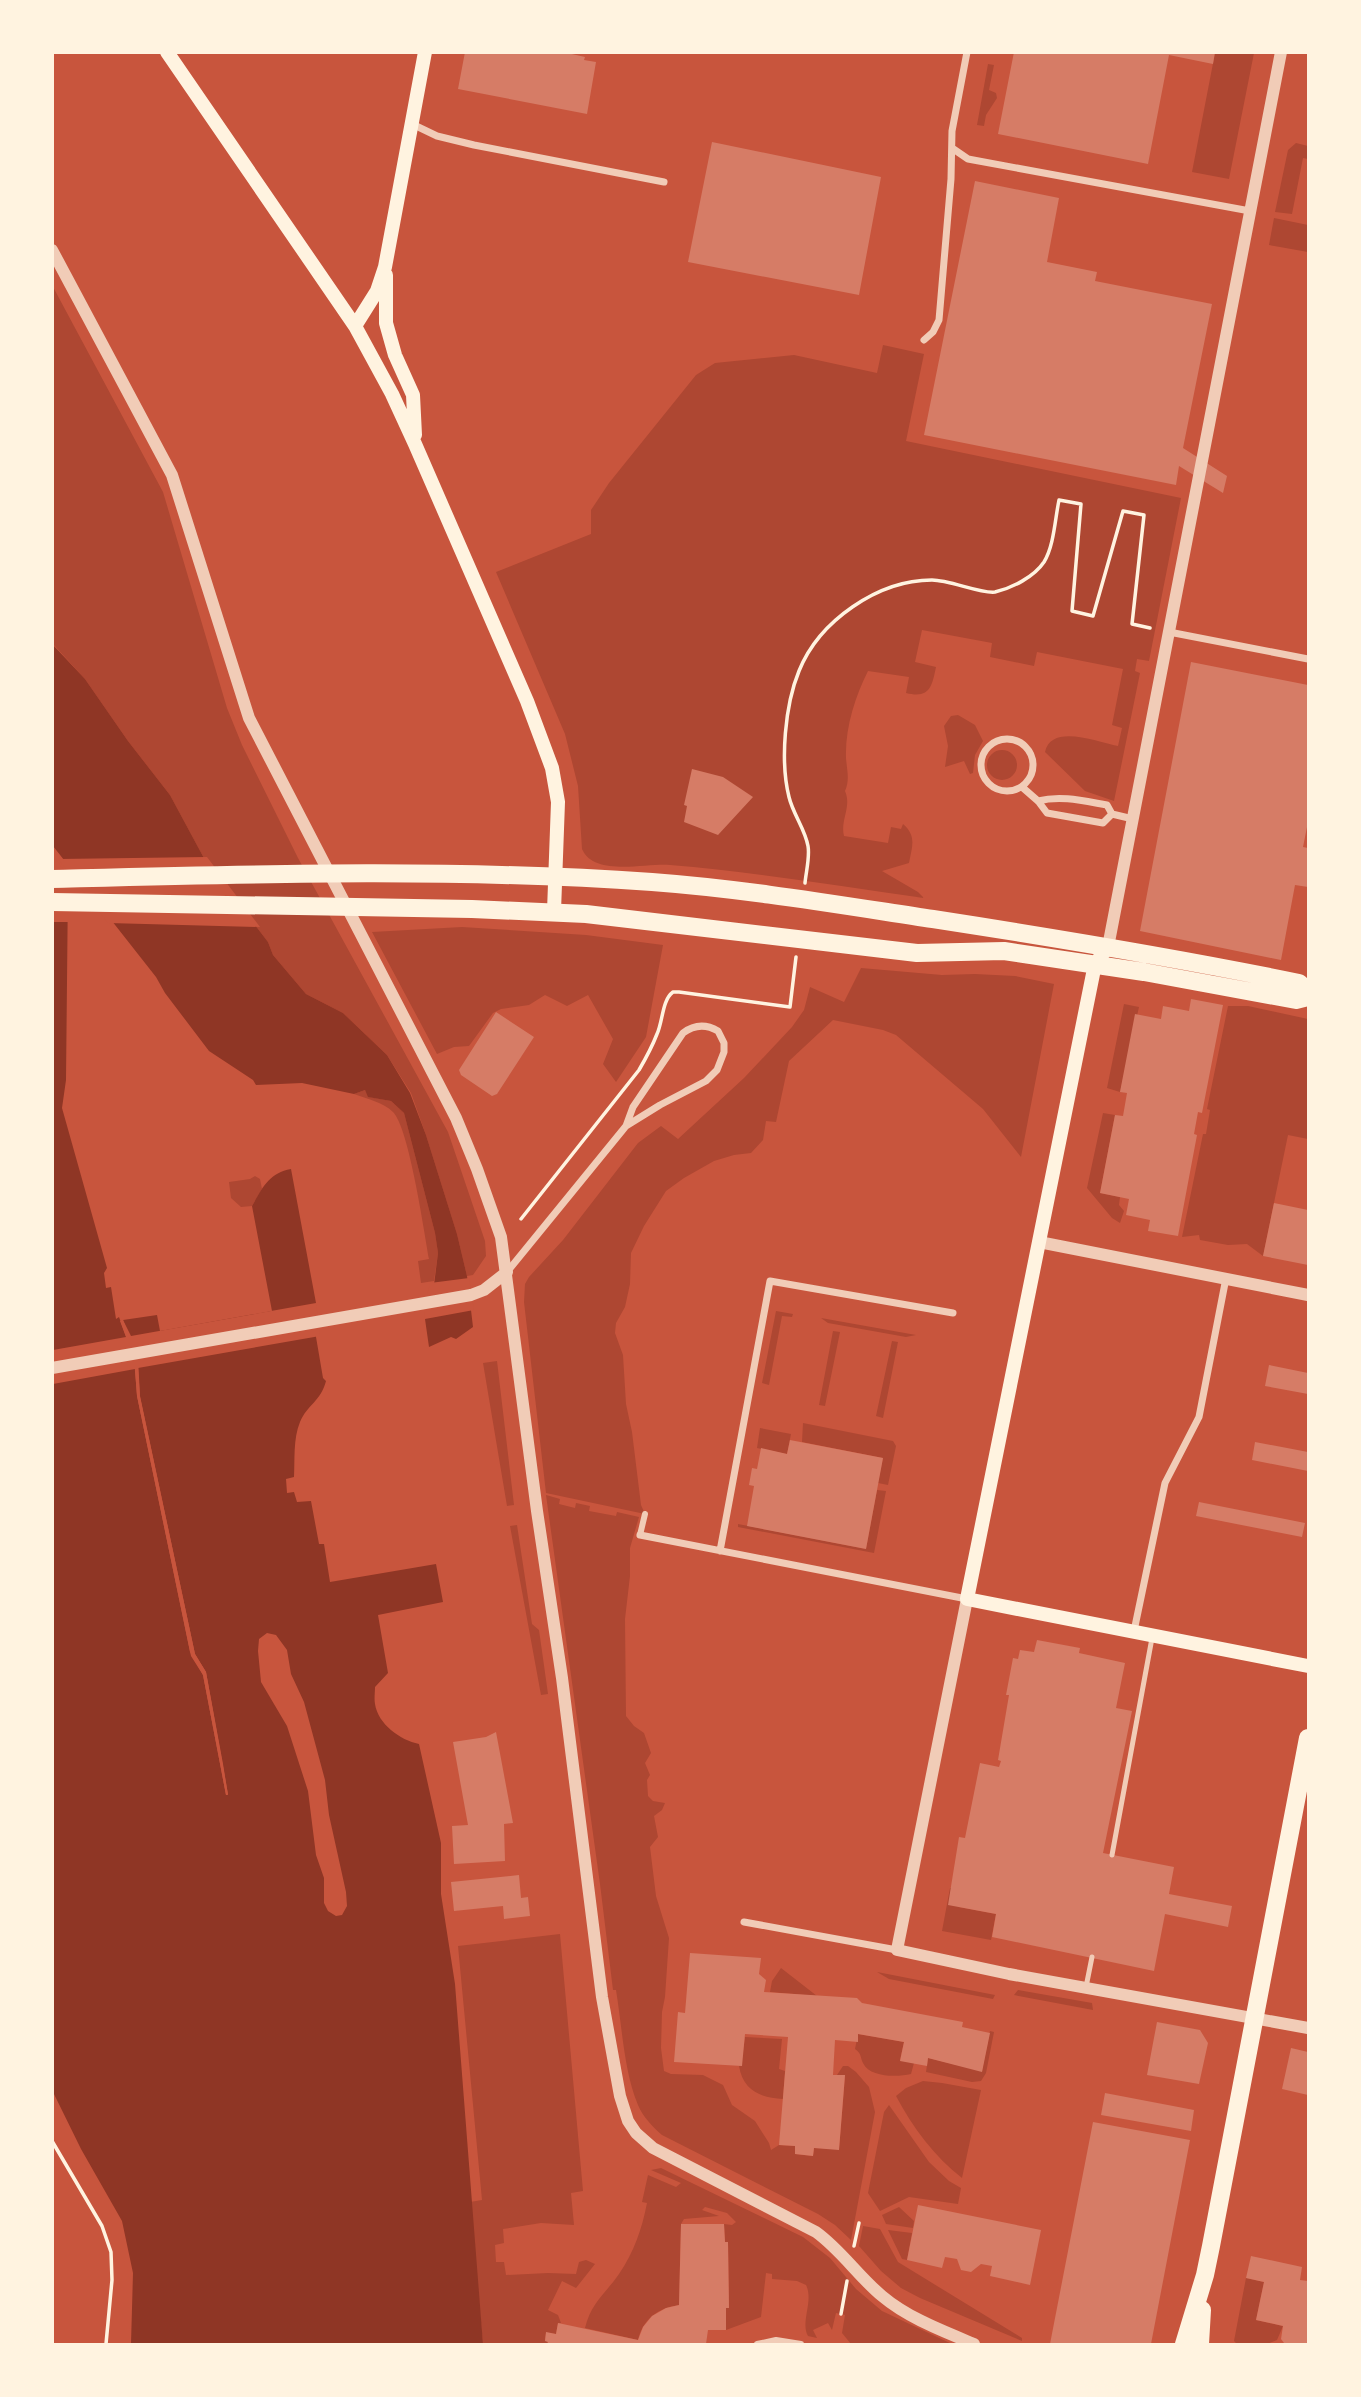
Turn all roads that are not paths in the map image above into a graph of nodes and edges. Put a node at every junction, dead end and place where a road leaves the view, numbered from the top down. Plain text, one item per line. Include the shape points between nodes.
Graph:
1 (167, 52) edge
2 (425, 52) edge
3 (967, 52) edge
4 (1281, 52) edge
5 (412, 124) junction
6 (953, 148) junction
7 (664, 182) dead end
8 (1250, 211) junction
9 (52, 250) edge
10 (386, 267) junction
11 (355, 326) junction
12 (924, 340) dead end
13 (415, 444) junction
14 (1169, 632) junction
15 (1308, 659) edge
16 (1022, 787) junction
17 (1038, 801) junction
18 (1112, 814) junction
19 (1133, 819) junction
20 (556, 877) junction
21 (52, 879) edge
22 (52, 902) edge
23 (554, 911) junction
24 (1108, 947) junction
25 (1095, 964) junction
26 (1308, 991) edge
27 (1308, 998) edge
28 (626, 1126) junction
29 (1039, 1242) junction
30 (507, 1272) junction
31 (1226, 1278) junction
32 (1308, 1295) edge
33 (953, 1313) dead end
34 (52, 1368) edge
35 (645, 1514) dead end
36 (640, 1535) joint
37 (720, 1551) junction
38 (967, 1599) junction
39 (1134, 1632) junction
40 (1153, 1635) junction
41 (1308, 1667) edge
42 (1308, 1738) edge
43 (1112, 1855) dead end
44 (744, 1922) dead end
45 (897, 1950) junction
46 (1092, 1957) dead end
47 (1087, 1987) junction
48 (1254, 2018) junction
49 (1308, 2028) edge
50 (1205, 2275) junction
51 (758, 2344) edge
52 (801, 2344) edge
53 (974, 2344) edge
54 (1184, 2344) edge
55 (1200, 2344) edge

1 - 11 main road
2 - 5 main road
3 - 6 street
4 - 8 street
5 - 7 street via 474,145
5 - 10 main road
6 - 8 street via 968,159
6 - 12 street via 939,320
8 - 14 street
9 - 30 street via 172,475 249,718 456,1118 501,1237
10 - 11 main road
10 - 13 main road via 386,323 394,355 413,396
11 - 13 main road
13 - 20 main road via 552,768 558,802
14 - 15 street
14 - 19 street
16 - 16 street via 1032,773 1031,756 1013,740 996,741 984,753 984,778 1005,792
16 - 17 street
17 - 18 street via 1052,797 1097,804 1107,806
17 - 18 street via 1047,813 1072,818 1104,823
18 - 19 street
19 - 24 street
20 - 21 main road via 405,874
20 - 23 main road
20 - 24 main road via 655,882 865,907
22 - 23 main road
23 - 25 main road via 917,953 1004,951
24 - 25 main road
24 - 26 main road via 1299,984
25 - 27 main road via 1283,998
25 - 29 main road
28 - 28 street via 706,1081 717,1070 724,1052 718,1031 701,1026 683,1033 633,1107
28 - 30 street
29 - 31 street
29 - 38 main road
30 - 34 street via 471,1295
30 - 53 street via 602,1997 628,2121 664,2155 816,2232 890,2303
31 - 32 street
31 - 39 street via 1199,1417 1165,1482
33 - 37 street via 770,1281
35 - 36 street
36 - 37 street
37 - 38 street
38 - 39 main road
38 - 45 street
39 - 40 main road
40 - 41 main road
40 - 43 lane
42 - 48 main road
44 - 45 street
45 - 47 street
46 - 47 lane
47 - 48 street
48 - 49 street
48 - 50 main road
50 - 54 main road
50 - 55 main road
51 - 52 street via 776,2340

